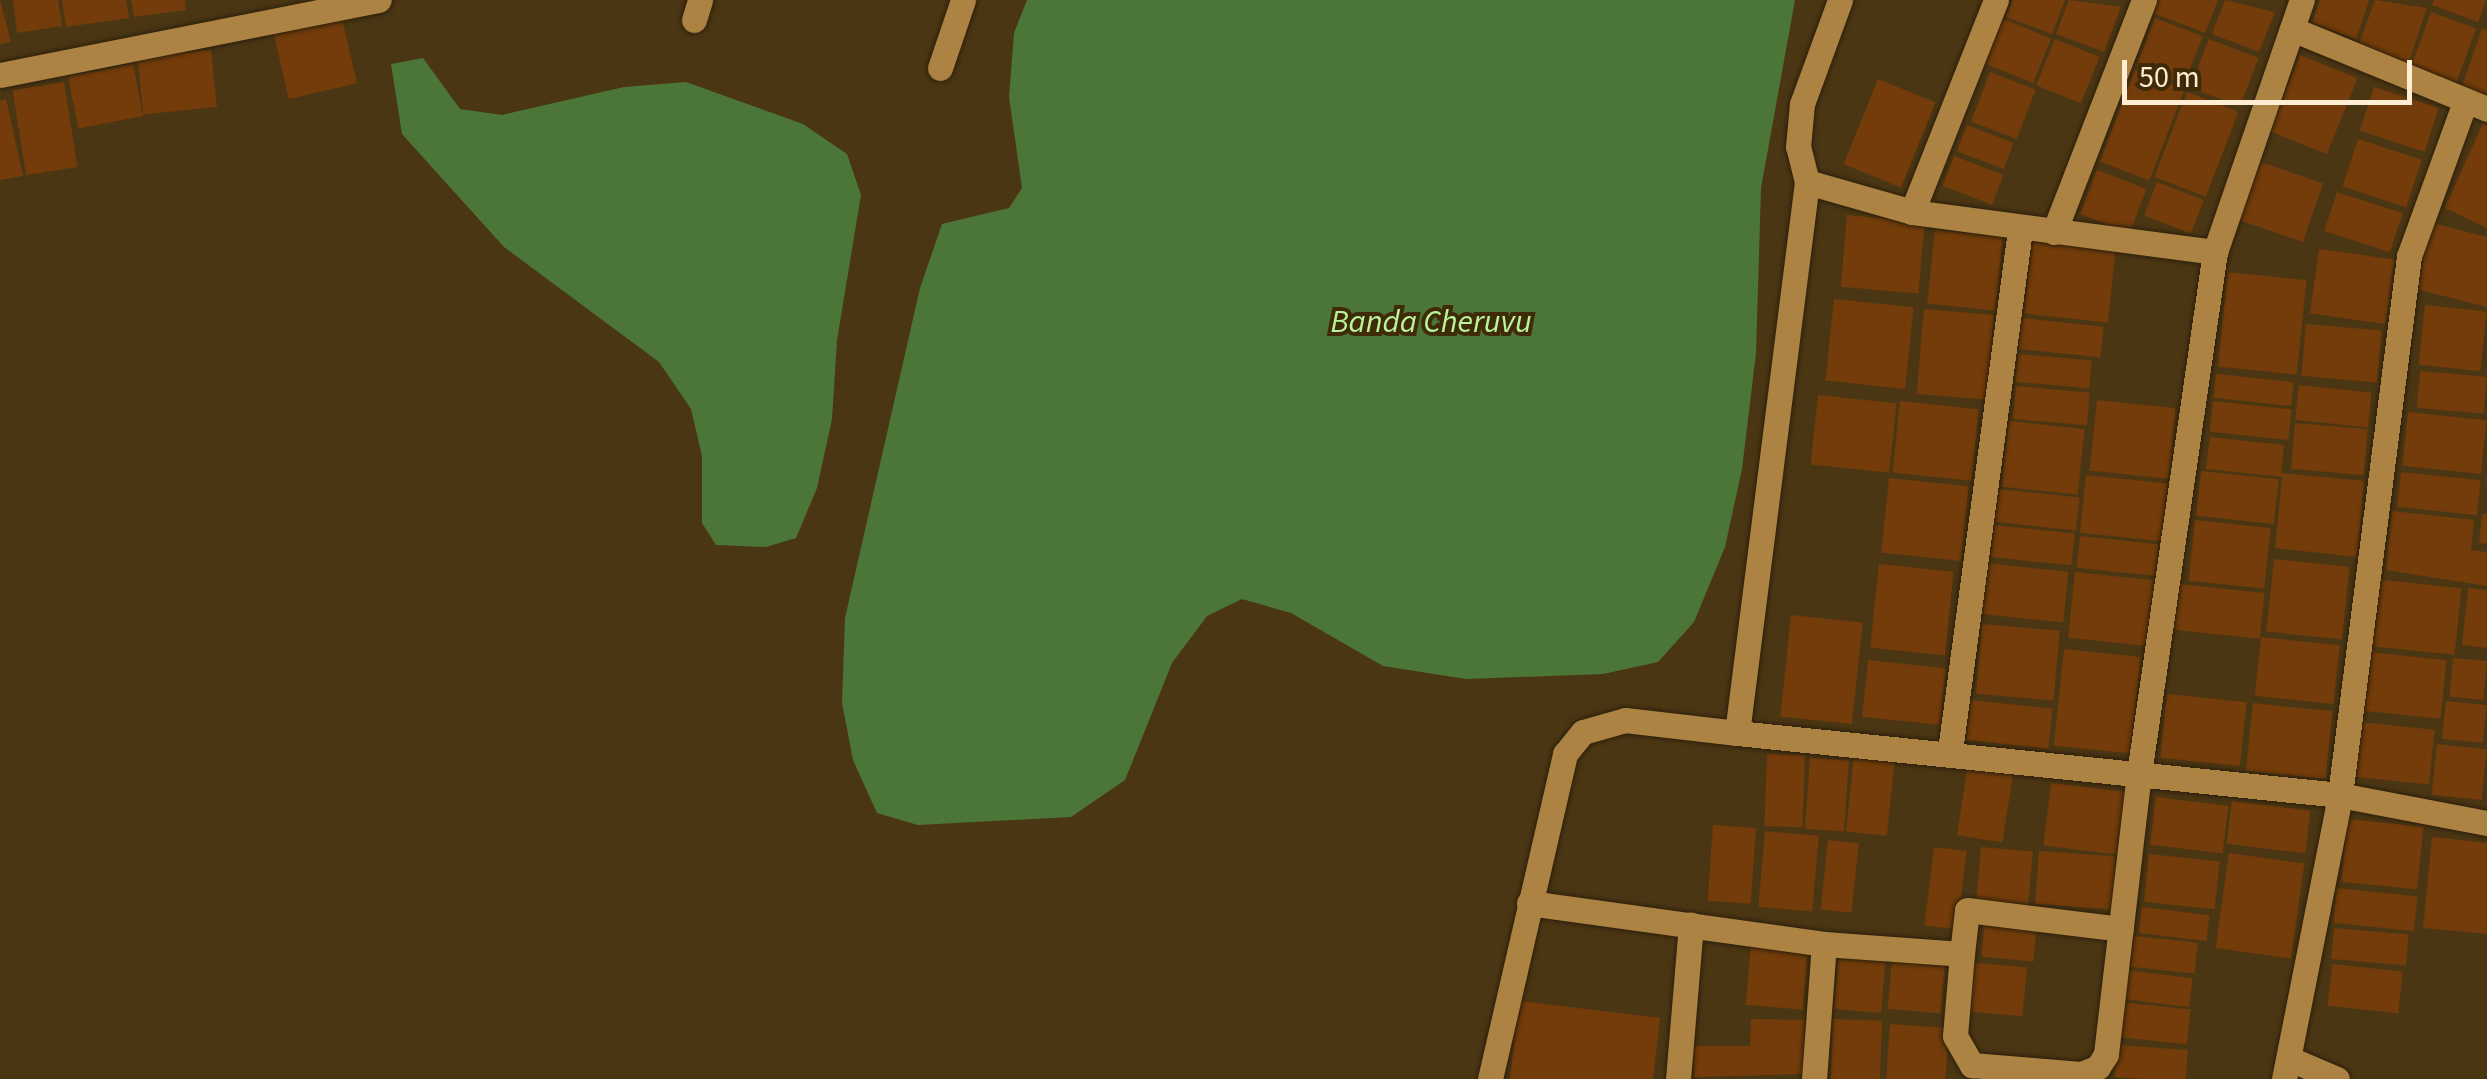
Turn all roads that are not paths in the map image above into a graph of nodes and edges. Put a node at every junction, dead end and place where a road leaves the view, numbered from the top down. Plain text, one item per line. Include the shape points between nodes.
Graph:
1 (379, 0) edge
2 (963, 0) edge
3 (1840, 0) edge
4 (1996, 0) edge
5 (2144, 0) edge
6 (2302, 0) edge
7 (2292, 29) junction
8 (940, 68) dead end
9 (0, 75) edge
10 (2476, 106) edge
11 (1807, 182) junction
12 (1912, 212) junction
13 (2020, 230) junction
14 (2054, 232) junction
15 (2215, 252) junction
16 (1737, 732) junction
17 (1950, 751) junction
18 (2139, 774) junction
19 (2340, 795) junction
20 (2487, 823) edge
21 (1529, 902) junction
22 (1691, 925) junction
23 (2121, 929) junction
24 (1824, 944) junction
25 (1962, 954) junction
26 (2287, 1069) edge
27 (1490, 1079) edge
28 (1678, 1079) edge
29 (1814, 1079) edge
30 (2337, 1079) edge

1 - 9 street
2 - 8 street
3 - 11 street via 1802,104 1798,147
4 - 12 street
5 - 14 street
6 - 7 street
7 - 10 street
7 - 15 street
10 - 19 street via 2408,256
11 - 12 street
11 - 16 street
12 - 13 street
13 - 14 street
13 - 17 street
14 - 15 street
15 - 18 street
16 - 17 street
16 - 21 street via 1626,720 1582,732 1565,754
17 - 18 street
18 - 19 street
18 - 23 street
19 - 20 street
19 - 26 street
21 - 22 street
21 - 27 street
22 - 24 street
22 - 28 street
23 - 25 street via 1967,910
23 - 25 street via 2106,1054 2098,1068 2082,1074 1972,1065 1955,1036
24 - 25 street
24 - 29 street
26 - 30 street

